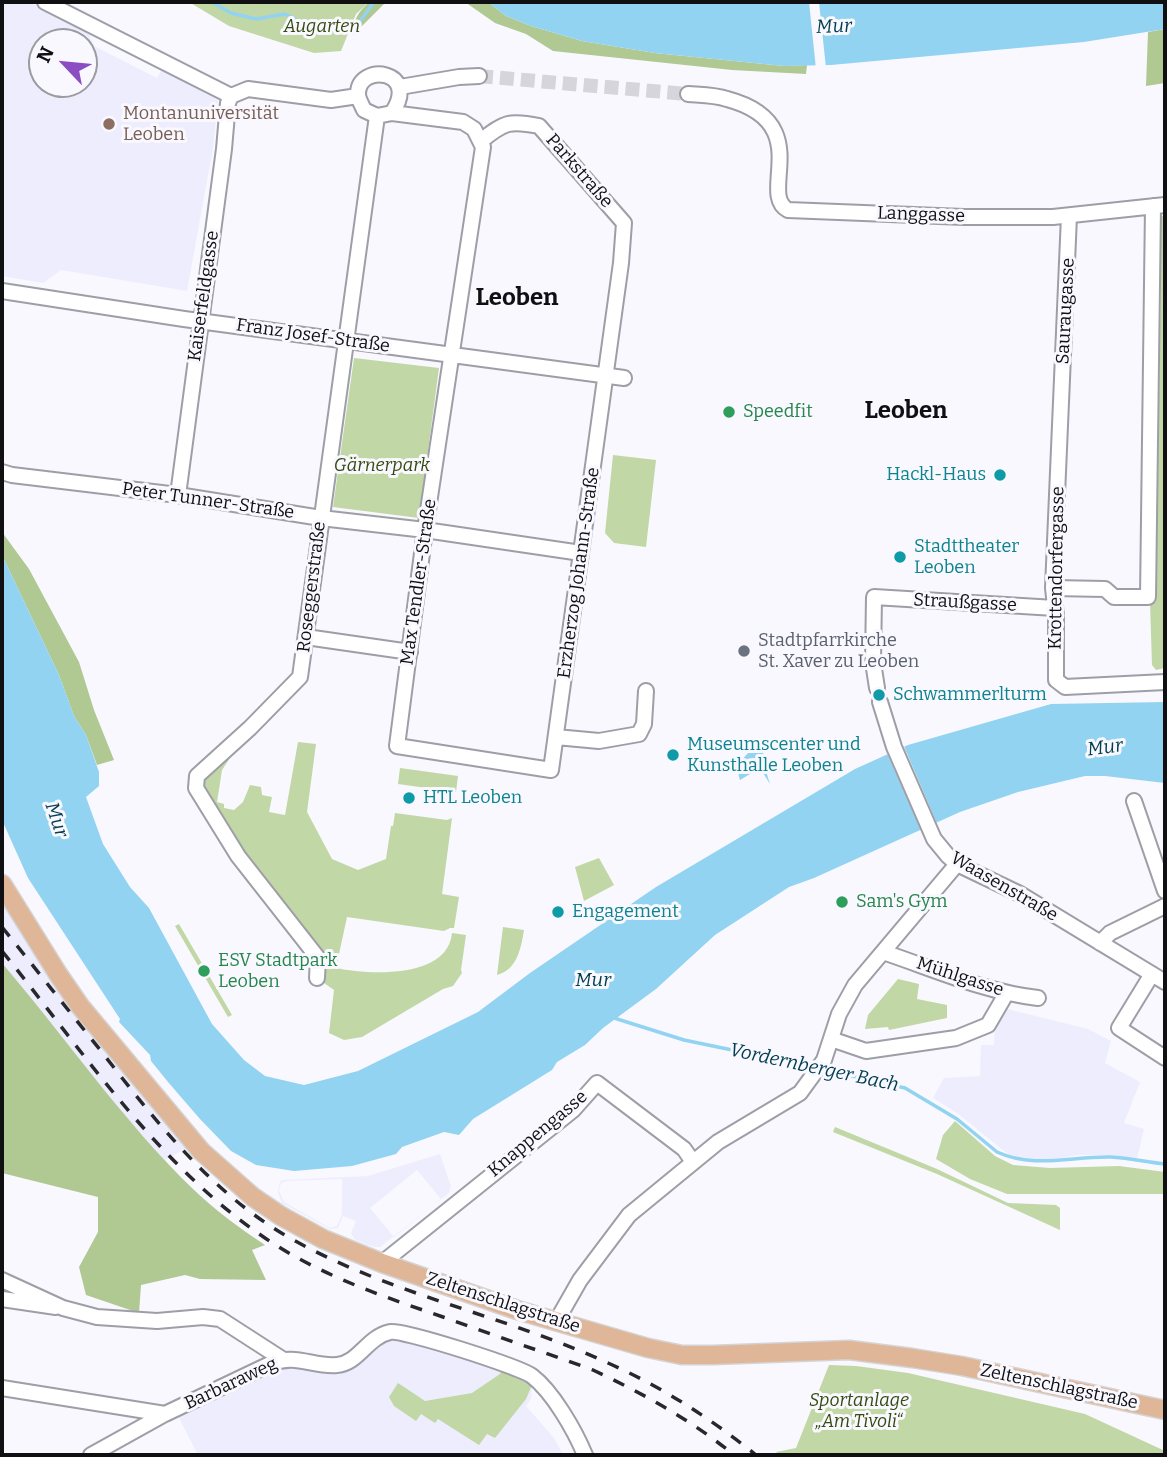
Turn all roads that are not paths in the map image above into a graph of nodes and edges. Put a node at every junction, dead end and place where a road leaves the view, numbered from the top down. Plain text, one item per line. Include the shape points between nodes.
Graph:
1 (45, 2) edge
2 (479, 76) tunnel mouth
3 (400, 87) junction
4 (688, 94) tunnel mouth
5 (231, 96) junction
6 (358, 96) junction
7 (392, 113) junction
8 (377, 116) junction
9 (481, 141) junction
10 (1159, 205) edge
11 (1069, 215) junction
12 (2, 291) edge
13 (200, 321) junction
14 (344, 341) junction
15 (452, 355) junction
16 (606, 375) junction
17 (624, 378) dead end
18 (1059, 463) joint
19 (2, 472) edge
20 (178, 495) junction
21 (321, 518) junction
22 (425, 530) junction
23 (581, 553) junction
24 (1053, 589) junction
25 (874, 597) joint
26 (1055, 608) junction
27 (306, 637) junction
28 (410, 652) junction
29 (1165, 682) edge
30 (646, 691) dead end
31 (556, 737) junction
32 (551, 770) joint
33 (1134, 801) dead end
34 (957, 864) junction
35 (2, 884) edge
36 (1165, 891) edge
37 (1165, 906) edge
38 (1095, 940) junction
39 (883, 952) junction
40 (1152, 974) junction
41 (317, 978) dead end
42 (1165, 982) edge
43 (1006, 994) junction
44 (1038, 998) dead end
45 (831, 1040) junction
46 (1165, 1058) edge
47 (692, 1161) junction
48 (382, 1263) junction
49 (2, 1280) edge
50 (2, 1299) edge
51 (63, 1308) junction
52 (556, 1322) junction
53 (282, 1359) junction
54 (2, 1388) edge
55 (1165, 1410) edge
56 (165, 1414) junction
57 (91, 1455) edge
58 (586, 1455) edge

1 - 5 street
2 - 3 street
3 - 6 street via 380,73 365,78
3 - 7 street via 400,100
4 - 11 street, Langgasse via 725,98 763,117 777,135 777,200 788,210 964,217
5 - 6 street via 248,89 331,100
5 - 13 street, Kaiserfeldgasse
6 - 8 street via 364,110
7 - 8 street
7 - 9 street via 463,122
8 - 14 street, Roseggerstraße
9 - 15 street, Max Tendler-Straße
9 - 16 street, Parkstraße via 507,123 539,126 624,223
10 - 11 street, Langgasse
10 - 24 street via 1148,597 1114,597 1105,589
11 - 18 street, Sauraugasse
12 - 13 street, Franz Josef-Straße
13 - 14 street, Franz Josef-Straße
13 - 20 street, Kaiserfeldgasse
14 - 15 street, Franz Josef-Straße
14 - 21 street, Roseggerstraße
15 - 16 street, Franz Josef-Straße
15 - 22 street, Max Tendler-Straße
16 - 17 street, Franz Josef-Straße
16 - 23 street, Erzherzog Johann-Straße
18 - 24 street, Krottendorfergasse
19 - 20 street, Peter Tunner-Straße
20 - 21 street, Peter Tunner-Straße
21 - 22 street, Peter Tunner-Straße
21 - 27 street, Roseggerstraße
22 - 23 street, Peter Tunner-Straße
22 - 28 street, Max Tendler-Straße
23 - 31 street, Erzherzog Johann-Straße
24 - 26 street, Krottendorfergasse
25 - 26 street, Straußgasse
25 - 34 street, Waasenstraße via 873,662 894,747 934,839
26 - 29 street, Krottendorfergasse via 1054,672 1059,684
27 - 28 street
27 - 41 street, Roseggerstraße via 297,682 226,743 197,776 196,788 238,856 318,958
28 - 32 street, Max Tendler-Straße via 397,746
30 - 31 street via 639,734 599,741
31 - 32 street, Erzherzog Johann-Straße
33 - 36 street
34 - 38 street, Waasenstraße via 1020,894
34 - 39 street
35 - 48 main road, Zeltenschlagstraße via 80,1006 201,1151 281,1216
37 - 38 street
38 - 40 street, Waasenstraße
39 - 43 street, Mühlgasse
39 - 45 street via 845,1000
40 - 42 street, Waasenstraße
40 - 46 street via 1119,1028
43 - 44 street, Mühlgasse
43 - 45 street via 988,1025 956,1038 866,1051
45 - 47 street via 824,1060 800,1093
47 - 48 street, Knappengasse via 684,1149 597,1083 573,1110
47 - 52 street via 629,1215 580,1280
48 - 52 main road, Zeltenschlagstraße
49 - 51 street
50 - 51 street
51 - 53 street via 97,1317 220,1319
52 - 55 main road, Zeltenschlagstraße via 682,1354 849,1350 912,1358
53 - 56 street, Barbaraweg
53 - 58 street, Barbaraweg via 337,1365 347,1363 378,1336 394,1331 418,1336 531,1375 548,1392
54 - 56 street, Barbaraweg
56 - 57 street, Barbaraweg

